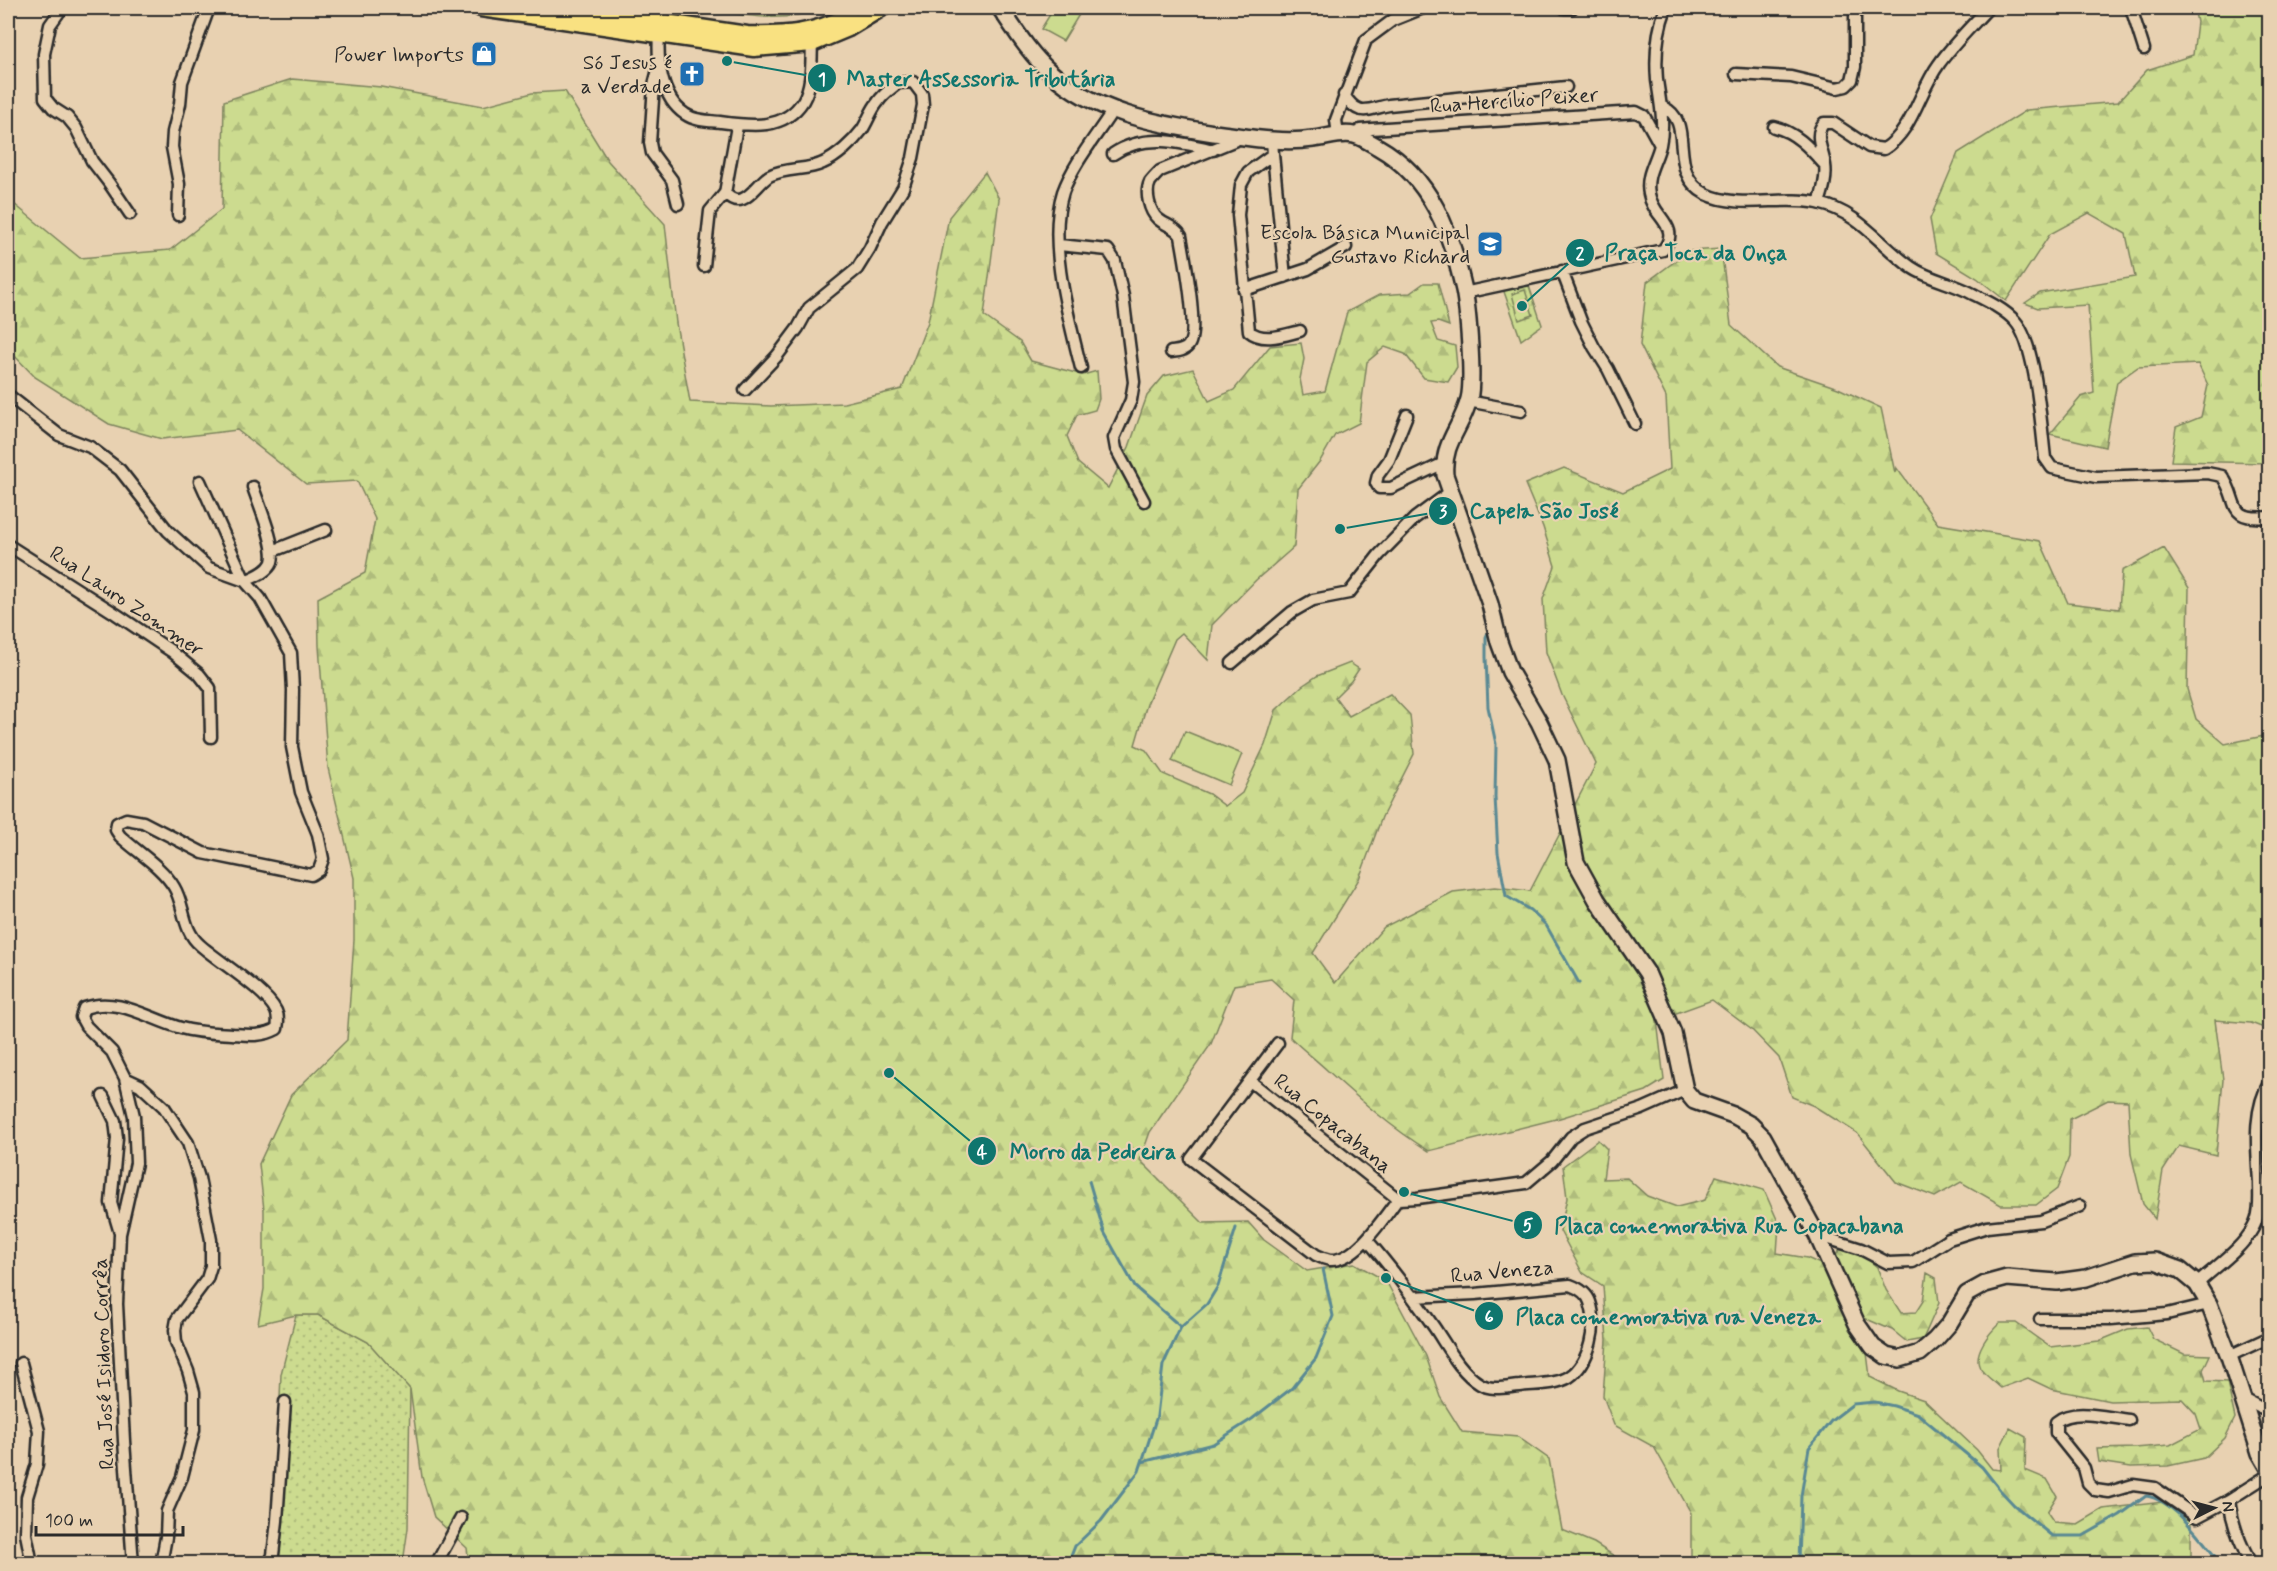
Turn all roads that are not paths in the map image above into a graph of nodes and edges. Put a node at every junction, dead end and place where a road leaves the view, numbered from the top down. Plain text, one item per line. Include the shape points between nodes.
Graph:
1 (62, 8) edge
2 (209, 8) edge
3 (481, 8) edge
4 (564, 8) edge
5 (862, 8) edge
6 (881, 8) edge
7 (1000, 8) edge
8 (1423, 8) edge
9 (1564, 8) edge
10 (1572, 8) edge
11 (1666, 8) edge
12 (1855, 8) edge
13 (1988, 8) edge
14 (2132, 8) edge
15 (659, 35) junction
16 (812, 43) junction
17 (2144, 49) dead end
18 (659, 66) junction
19 (1736, 74) dead end
20 (1566, 87) dead end
21 (1344, 95) junction
22 (1662, 106) junction
23 (1113, 110) junction
24 (738, 126) junction
25 (1774, 127) dead end
26 (1338, 135) junction
27 (1355, 135) junction
28 (1244, 137) junction
29 (1660, 145) junction
30 (1272, 147) junction
31 (1214, 150) junction
32 (1113, 154) dead end
33 (1825, 166) junction
34 (725, 193) junction
35 (1819, 203) junction
36 (678, 204) dead end
37 (130, 214) dead end
38 (178, 215) dead end
39 (1059, 245) junction
40 (1346, 247) dead end
41 (704, 266) dead end
42 (1562, 271) junction
43 (1284, 277) junction
44 (1244, 290) junction
45 (1464, 293) junction
46 (1300, 331) dead end
47 (1171, 352) dead end
48 (1081, 368) dead end
49 (745, 390) dead end
50 (8, 395) edge
51 (1468, 401) junction
52 (1521, 411) dead end
53 (1407, 415) dead end
54 (1635, 424) dead end
55 (1444, 463) junction
56 (200, 481) dead end
57 (252, 487) dead end
58 (1450, 492) junction
59 (1144, 501) dead end
60 (2270, 517) edge
61 (326, 530) dead end
62 (8, 545) edge
63 (273, 551) junction
64 (245, 581) junction
65 (1232, 663) dead end
66 (211, 736) dead end
67 (1278, 1043) dead end
68 (125, 1078) junction
69 (1250, 1081) junction
70 (2270, 1081) edge
71 (1685, 1090) junction
72 (103, 1096) dead end
73 (1398, 1199) junction
74 (2080, 1206) dead end
75 (120, 1234) junction
76 (1817, 1235) junction
77 (1367, 1240) junction
78 (2197, 1284) junction
79 (1413, 1297) junction
80 (2209, 1304) junction
81 (2040, 1319) dead end
82 (2270, 1337) edge
83 (2229, 1356) junction
84 (21, 1363) dead end
85 (2244, 1399) junction
86 (285, 1402) dead end
87 (2270, 1413) edge
88 (2129, 1420) dead end
89 (2270, 1472) edge
90 (2229, 1500) junction
91 (461, 1518) dead end
92 (32, 1563) edge
93 (133, 1563) edge
94 (161, 1563) edge
95 (269, 1563) edge
96 (436, 1563) edge
97 (2251, 1563) edge

1 - 37 street via 50,25 44,54 45,98 76,128 92,162
2 - 38 street via 182,82 173,132
3 - 15 main road
4 - 5 main road via 772,36 818,30
6 - 16 main road
7 - 23 street via 1050,71
8 - 21 street via 1392,20 1366,40
9 - 10 street
11 - 22 street via 1657,52
12 - 19 street via 1855,67 1846,86
13 - 33 street via 1939,63 1895,142 1884,149 1869,147 1833,123 1824,123 1818,138
14 - 17 street
15 - 16 main road via 754,48
15 - 18 street
16 - 24 street via 807,91 793,113 758,127
18 - 24 street via 675,104 686,115
18 - 36 street via 650,142 652,153 672,180
20 - 21 street via 1362,110
21 - 26 street via 1336,120
22 - 29 street
22 - 35 street via 1677,118 1685,171 1693,186 1723,200
23 - 28 street via 1158,123
23 - 39 street via 1063,192
24 - 34 street
25 - 33 street via 1803,142
26 - 27 street
26 - 30 street
27 - 29 street, Rua Hercílio Peixer via 1371,129 1636,112 1644,116
27 - 45 street via 1391,155 1426,190 1446,228
28 - 30 street
28 - 31 street
29 - 42 street via 1652,164 1648,192 1671,233 1663,250
30 - 43 street
30 - 44 street via 1241,185 1238,215
31 - 32 street via 1142,141
31 - 47 street via 1160,171 1148,191 1156,218 1177,229 1181,236 1190,287 1193,335 1190,345
33 - 35 street
34 - 41 street via 710,211
34 - 49 street via 737,201 745,199 779,172 823,163 852,140 879,100 898,83 913,82 919,87 923,105 913,158 903,188 870,248 857,268 809,308 777,356
35 - 60 street via 1855,218 1922,274 1970,292 2016,321 2026,340 2045,458 2052,468 2096,477 2207,473 2222,476 2239,514
39 - 48 street via 1062,288
39 - 59 street via 1108,250 1115,261 1134,382 1131,400 1114,438
40 - 43 street via 1308,269
42 - 45 street
42 - 54 street via 1581,321
43 - 44 street
44 - 46 street via 1249,332 1254,336 1273,338
45 - 51 street via 1471,385
50 - 64 street via 59,435 90,447 120,470 168,531 209,568
51 - 52 street
51 - 55 street via 1448,443
53 - 55 street via 1389,460 1378,475 1379,488 1391,488
55 - 58 street
56 - 64 street
57 - 63 street
58 - 65 street via 1415,518 1349,593 1314,600 1292,612
58 - 71 street via 1488,596 1510,672 1557,760 1576,862 1647,973 1673,1033
61 - 63 street
62 - 66 street, Rua Lauro Zommer via 171,651 199,674 210,688
63 - 64 street via 272,563
64 - 68 street, Rua José Isidoro Corrêa via 260,598 291,653 292,747 301,792 318,834 323,859 320,870 311,875 203,853 143,822 126,819 117,823 120,836 175,888 184,921 196,943 256,988 276,1010 279,1022 277,1029 256,1036 182,1028 119,1006 98,1004 84,1008 81,1017 86,1026 112,1052
67 - 69 street
68 - 75 street, Rua José Isidoro Corrêa via 134,1116 136,1163
68 - 94 street via 140,1085 164,1107 188,1143 211,1240 207,1279 177,1318 175,1330 194,1392 194,1430 182,1477 167,1511
69 - 73 street, Rua Copacabana
69 - 77 street via 1191,1159 1316,1255 1330,1260 1338,1258
70 - 78 street via 2257,1126 2259,1204 2254,1227
71 - 73 street, Rua Copacabana via 1585,1128 1526,1183
71 - 76 street via 1694,1101 1733,1115 1763,1137
72 - 75 street via 115,1121 111,1203
73 - 77 street
74 - 76 street via 2041,1221 1987,1227 1949,1239 1913,1262 1888,1263
75 - 93 street, Rua José Isidoro Corrêa via 117,1304
76 - 78 street via 1857,1324 1873,1347 1900,1359 1920,1353 1935,1340 1967,1294 2007,1278 2076,1279 2135,1262 2155,1261 2180,1270
77 - 79 street, Rua Veneza
78 - 80 street
79 - 79 street, Rua Veneza via 1467,1375 1492,1389 1568,1378 1589,1349 1593,1323 1590,1300 1570,1285
80 - 81 street via 2167,1314 2111,1319
80 - 83 street
82 - 83 street
83 - 85 street
84 - 92 street via 39,1431 37,1464 27,1497 26,1534
85 - 87 street
85 - 89 street via 2260,1453
86 - 95 street via 277,1521
88 - 90 street via 2074,1414 2056,1422 2056,1433 2084,1468 2088,1483 2095,1490 2109,1492 2133,1485 2155,1488 2198,1517
89 - 90 street
90 - 97 street via 2231,1517
91 - 96 street

